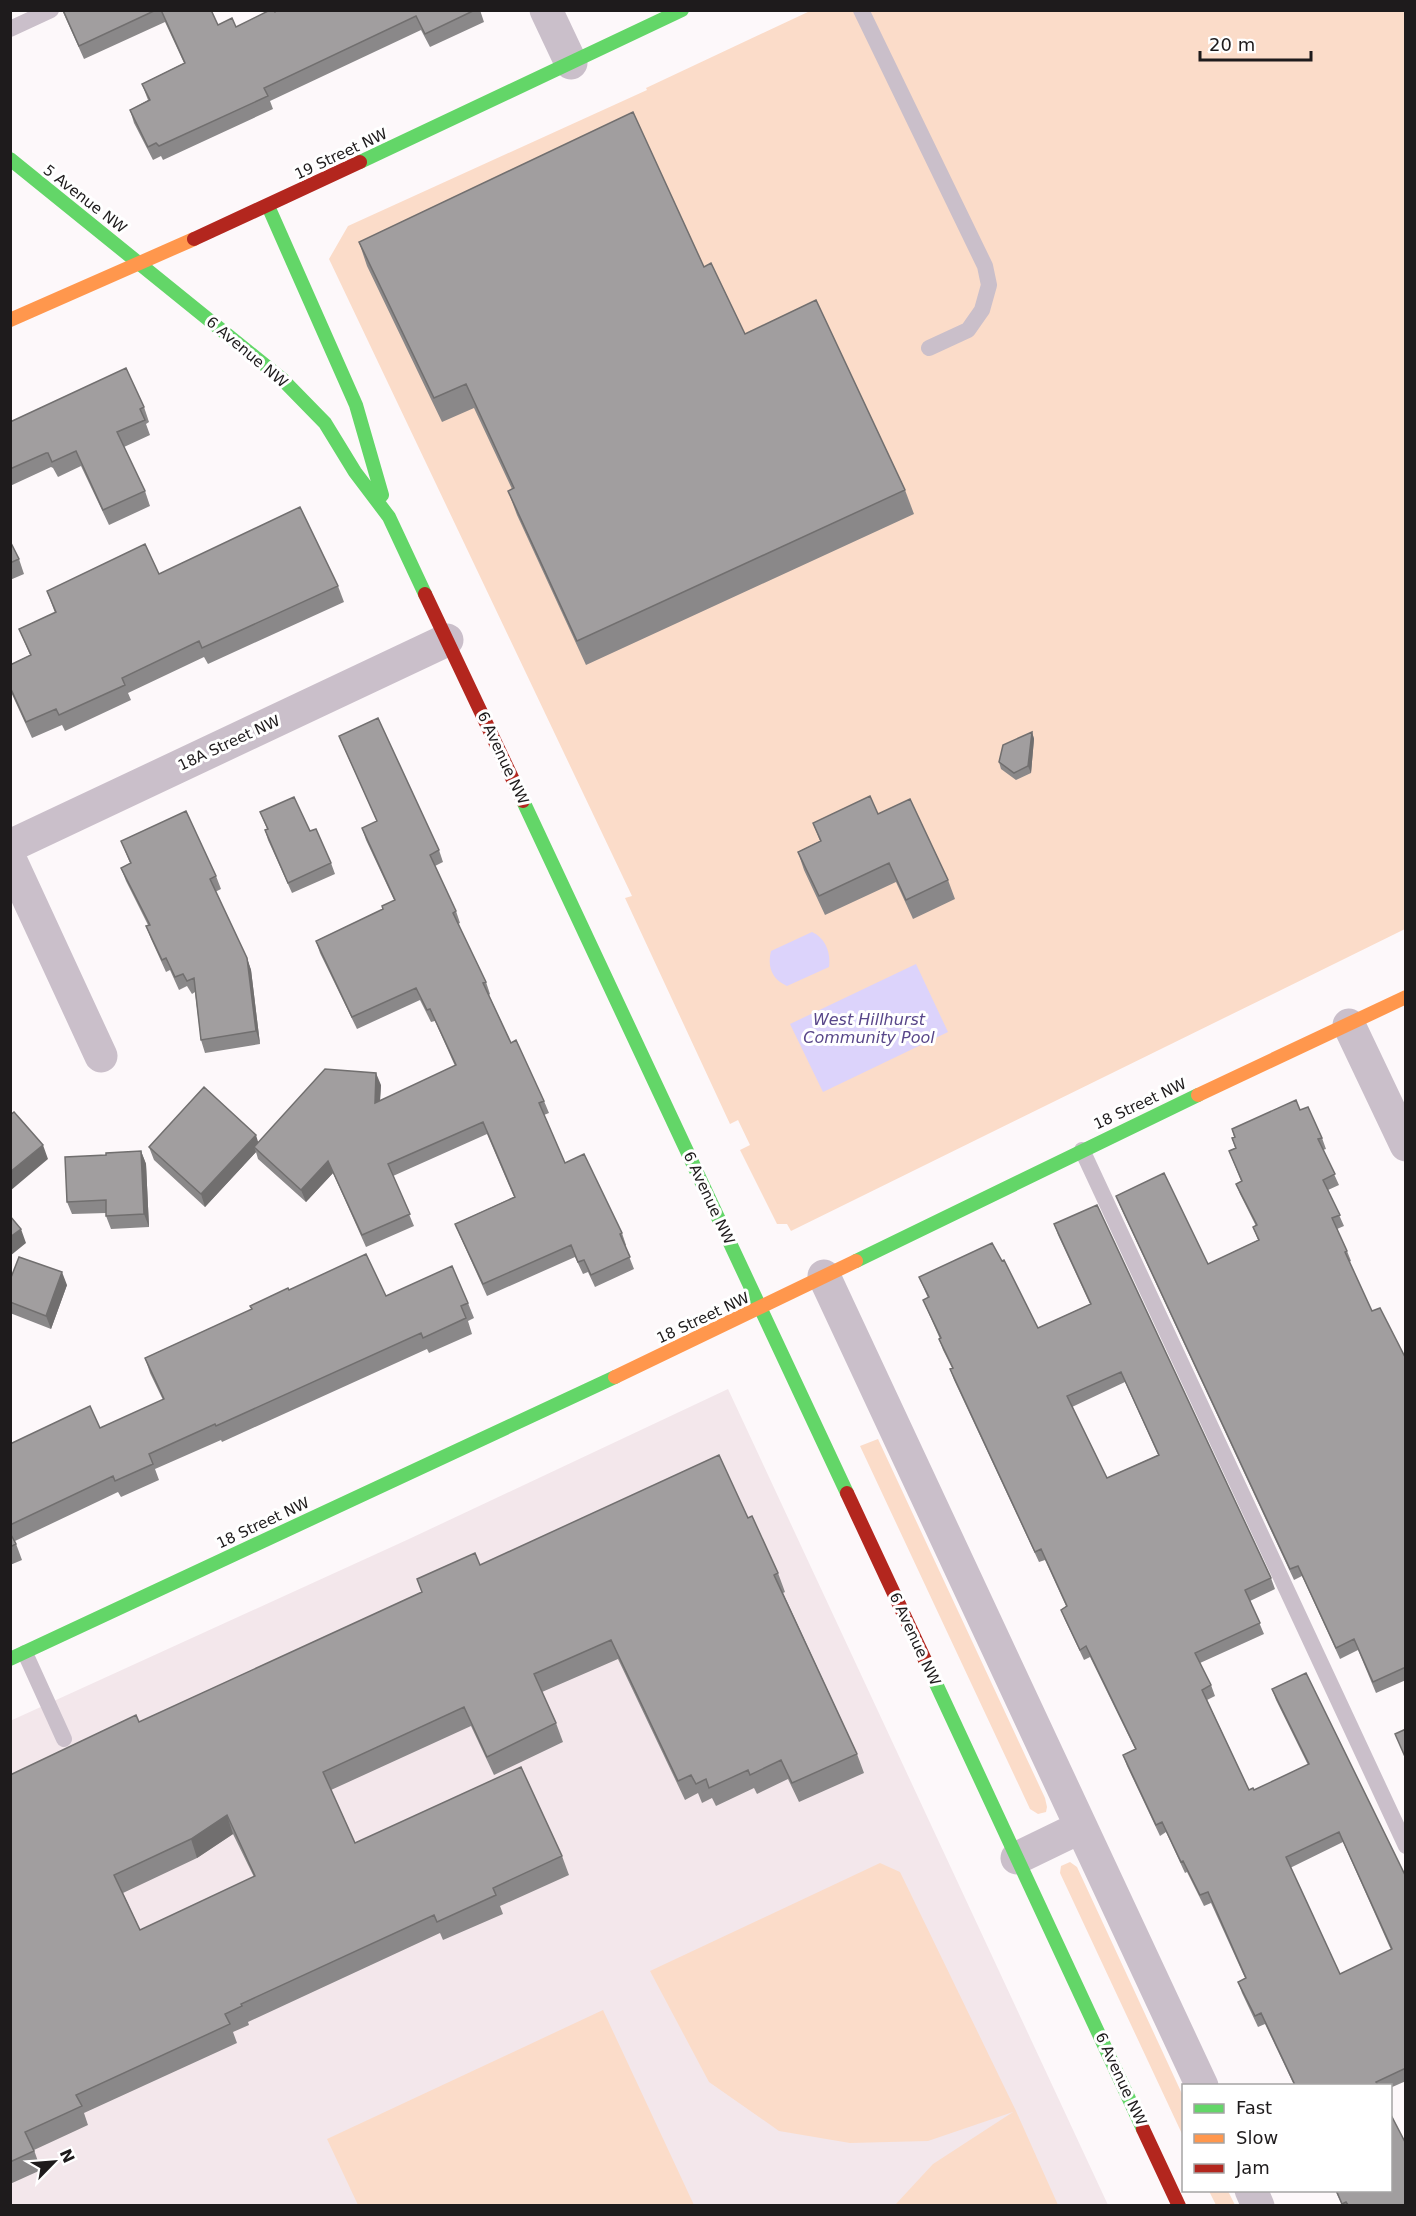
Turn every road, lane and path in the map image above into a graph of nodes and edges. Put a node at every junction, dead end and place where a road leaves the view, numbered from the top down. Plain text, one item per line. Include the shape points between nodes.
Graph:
1 (51, 10) edge
2 (546, 10) edge
3 (682, 10) edge
4 (861, 10) edge
5 (10, 29) edge
6 (571, 63) junction
7 (10, 159) edge
8 (268, 206) junction
9 (140, 263) junction
10 (11, 318) edge
11 (929, 348) dead end
12 (389, 517) junction
13 (447, 640) junction
14 (10, 846) edge
15 (10, 859) edge
16 (1406, 997) edge
17 (1349, 1025) junction
18 (101, 1056) dead end
19 (1406, 1145) edge
20 (1082, 1150) junction
21 (824, 1276) junction
22 (760, 1309) junction
23 (18, 1656) edge
24 (64, 1739) dead end
25 (1081, 1827) junction
26 (1406, 1846) edge
27 (1017, 1858) junction
28 (1202, 2084) edge
29 (1179, 2205) edge

1 - 5 lane
2 - 6 street
3 - 6 street, 19 Street NW
4 - 11 lane via 985,266 989,285 982,310 968,330
6 - 8 street, 19 Street NW
7 - 9 street, 5 Avenue NW
8 - 9 street, 19 Street NW
8 - 12 street via 356,405
9 - 10 street, 19 Street NW
9 - 12 street, 6 Avenue NW via 289,386 325,423
12 - 13 street, 6 Avenue NW
13 - 14 street, 18A Street NW
13 - 22 street, 6 Avenue NW
15 - 18 street
16 - 17 street, 18 Street NW
17 - 19 street
17 - 20 street, 18 Street NW
20 - 21 street, 18 Street NW
20 - 26 lane
21 - 22 street, 18 Street NW
21 - 25 street
22 - 23 street, 18 Street NW
22 - 27 street, 6 Avenue NW
23 - 24 lane
25 - 27 street
25 - 28 street
27 - 29 street, 6 Avenue NW

